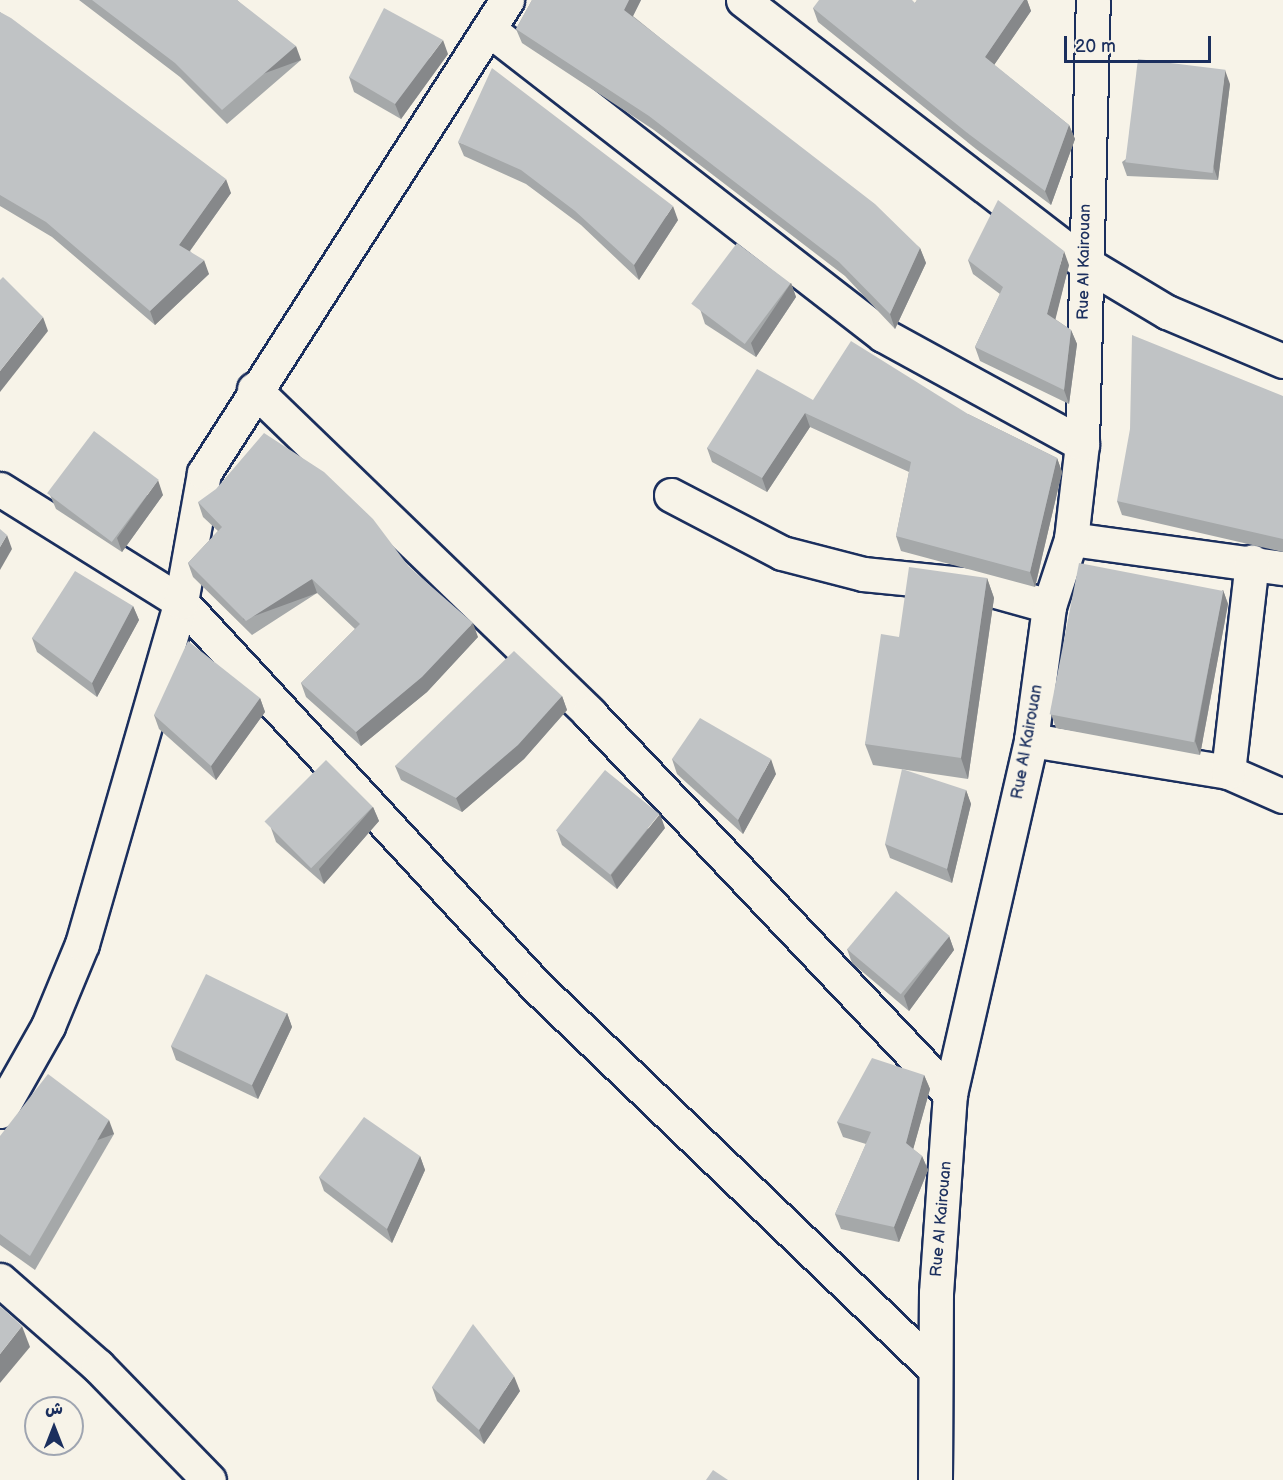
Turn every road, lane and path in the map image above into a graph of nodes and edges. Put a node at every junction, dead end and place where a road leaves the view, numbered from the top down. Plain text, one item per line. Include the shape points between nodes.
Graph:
1 (507, 0) edge
2 (744, 0) edge
3 (1086, 4) edge
4 (491, 32) junction
5 (1085, 263) junction
6 (1283, 361) edge
7 (254, 389) junction
8 (1082, 444) junction
9 (0, 489) edge
10 (671, 495) dead end
11 (1071, 538) junction
12 (1268, 565) edge
13 (181, 602) junction
14 (1048, 606) junction
15 (1031, 740) junction
16 (1228, 772) junction
17 (1283, 796) edge
18 (950, 1094) junction
19 (0, 1111) edge
20 (0, 1280) edge
21 (933, 1367) junction
22 (209, 1480) edge
23 (935, 1480) edge

1 - 4 street
2 - 5 street
3 - 5 street, Rue Al Kairouan
4 - 7 street
4 - 8 street via 883,335
5 - 6 street via 1167,312
5 - 8 street, Rue Al Kairouan
7 - 13 street via 204,473
7 - 18 street via 589,714
8 - 11 street, Rue Al Kairouan
9 - 13 street
10 - 14 street via 782,553 863,574 974,585
11 - 12 street
11 - 14 street, Rue Al Kairouan
12 - 16 street
13 - 19 street via 82,944 48,1026
13 - 21 street via 536,986
14 - 15 street, Rue Al Kairouan
15 - 16 street
15 - 18 street, Rue Al Kairouan
16 - 17 street
18 - 21 street, Rue Al Kairouan
20 - 22 street via 98,1366
21 - 23 street, Rue Al Kairouan

